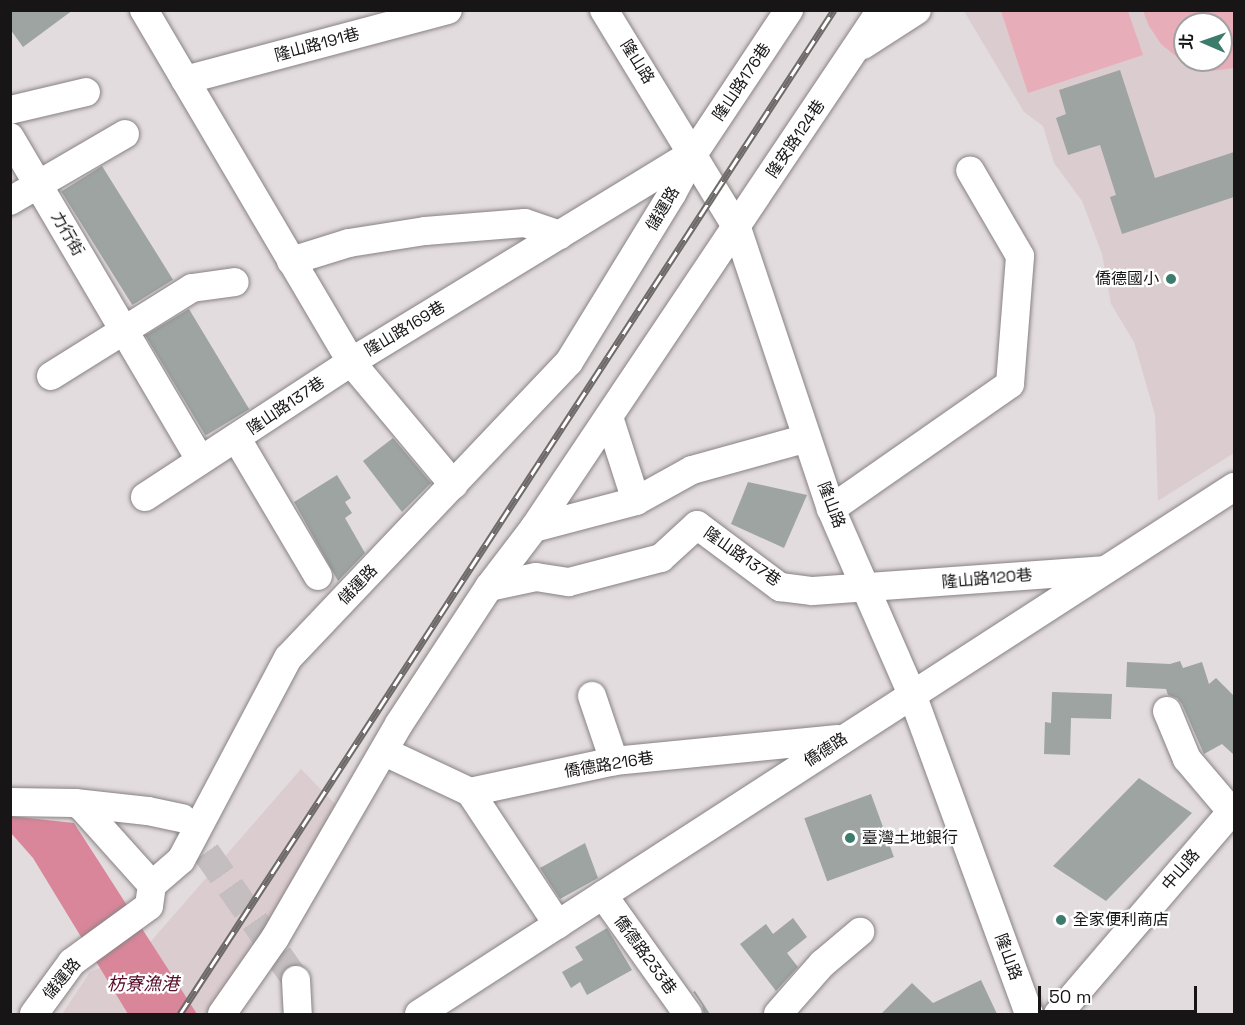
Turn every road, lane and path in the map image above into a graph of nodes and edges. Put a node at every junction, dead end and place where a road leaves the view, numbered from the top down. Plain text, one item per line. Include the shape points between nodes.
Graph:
1 (144, 10) edge
2 (448, 10) edge
3 (604, 10) edge
4 (789, 10) edge
5 (881, 10) edge
6 (917, 10) edge
7 (855, 50) junction
8 (185, 80) junction
9 (87, 92) dead end
10 (10, 110) edge
11 (125, 134) dead end
12 (10, 137) edge
13 (694, 153) junction
14 (970, 170) dead end
15 (39, 185) junction
16 (10, 201) edge
17 (737, 228) junction
18 (560, 235) junction
19 (291, 261) junction
20 (235, 282) dead end
21 (124, 330) junction
22 (351, 362) junction
23 (51, 376) dead end
24 (609, 417) junction
25 (807, 438) junction
26 (237, 439) junction
27 (200, 460) junction
28 (454, 485) junction
29 (1234, 488) edge
30 (145, 497) dead end
31 (636, 501) junction
32 (831, 509) junction
33 (534, 528) junction
34 (1106, 570) junction
35 (318, 576) dead end
36 (489, 587) junction
37 (868, 589) junction
38 (912, 694) junction
39 (592, 696) dead end
40 (1167, 711) dead end
41 (843, 739) junction
42 (385, 752) junction
43 (614, 761) junction
44 (470, 792) junction
45 (10, 802) edge
46 (75, 803) junction
47 (1233, 811) edge
48 (182, 818) tunnel mouth
49 (152, 885) junction
50 (603, 895) junction
51 (558, 925) junction
52 (860, 932) dead end
53 (296, 980) tunnel mouth
54 (34, 1014) edge
55 (222, 1014) edge
56 (298, 1014) edge
57 (419, 1014) edge
58 (688, 1014) edge
59 (778, 1014) edge
60 (1029, 1014) edge
61 (1058, 1014) edge

1 - 8 street, 隆山路169巷
2 - 8 street, 隆山路191巷
3 - 13 street, 隆山路
4 - 13 street, 隆山路176巷
5 - 7 street, 隆安路124巷
6 - 7 street
7 - 17 street, 隆安路124巷
8 - 19 street, 隆山路169巷
9 - 10 street
11 - 15 street
12 - 15 street, 力行街
13 - 17 street, 隆山路
13 - 18 street, 隆山路169巷
13 - 28 street, 儲運路 via 569,362
14 - 32 street via 1020,256 1010,384
15 - 16 street
15 - 21 street, 力行街
17 - 24 street, 隆安路124巷
17 - 25 street, 隆山路
18 - 19 street via 525,223 425,231 349,243
18 - 22 street, 隆山路169巷
19 - 22 street, 隆山路169巷
20 - 21 street via 192,288
21 - 23 street
21 - 27 street
22 - 26 street, 隆山路137巷
22 - 28 street
24 - 31 street
24 - 33 street, 隆安路124巷
25 - 31 street via 692,470
25 - 32 street, 隆山路
26 - 27 street, 隆山路137巷
26 - 35 street, 隆山路137巷
27 - 30 street, 隆山路137巷
28 - 49 street, 儲運路 via 288,658 181,860
29 - 34 street, 僑德路
31 - 33 street
32 - 37 street, 隆山路
33 - 36 street, 隆安路124巷
34 - 37 street, 隆山路120巷
34 - 38 street, 僑德路
36 - 37 street, 隆山路137巷 via 536,576 568,582 661,558 696,525 780,587 813,591
36 - 42 street, 隆安路124巷 via 399,724
37 - 38 street, 隆山路
38 - 41 street, 僑德路
38 - 60 street, 隆山路
39 - 43 street
40 - 47 street via 1188,759
41 - 43 street, 僑德路216巷
41 - 50 street, 僑德路
42 - 44 street
42 - 55 street, 隆安路124巷 via 275,938
43 - 44 street, 僑德路216巷
44 - 51 street
45 - 46 street
46 - 48 street
46 - 49 street
47 - 61 street, 中山路
49 - 54 street, 儲運路 via 149,906 72,962
50 - 51 street, 僑德路
50 - 58 street, 僑德路233巷
51 - 57 street, 僑德路
52 - 59 street via 822,963
53 - 56 street

